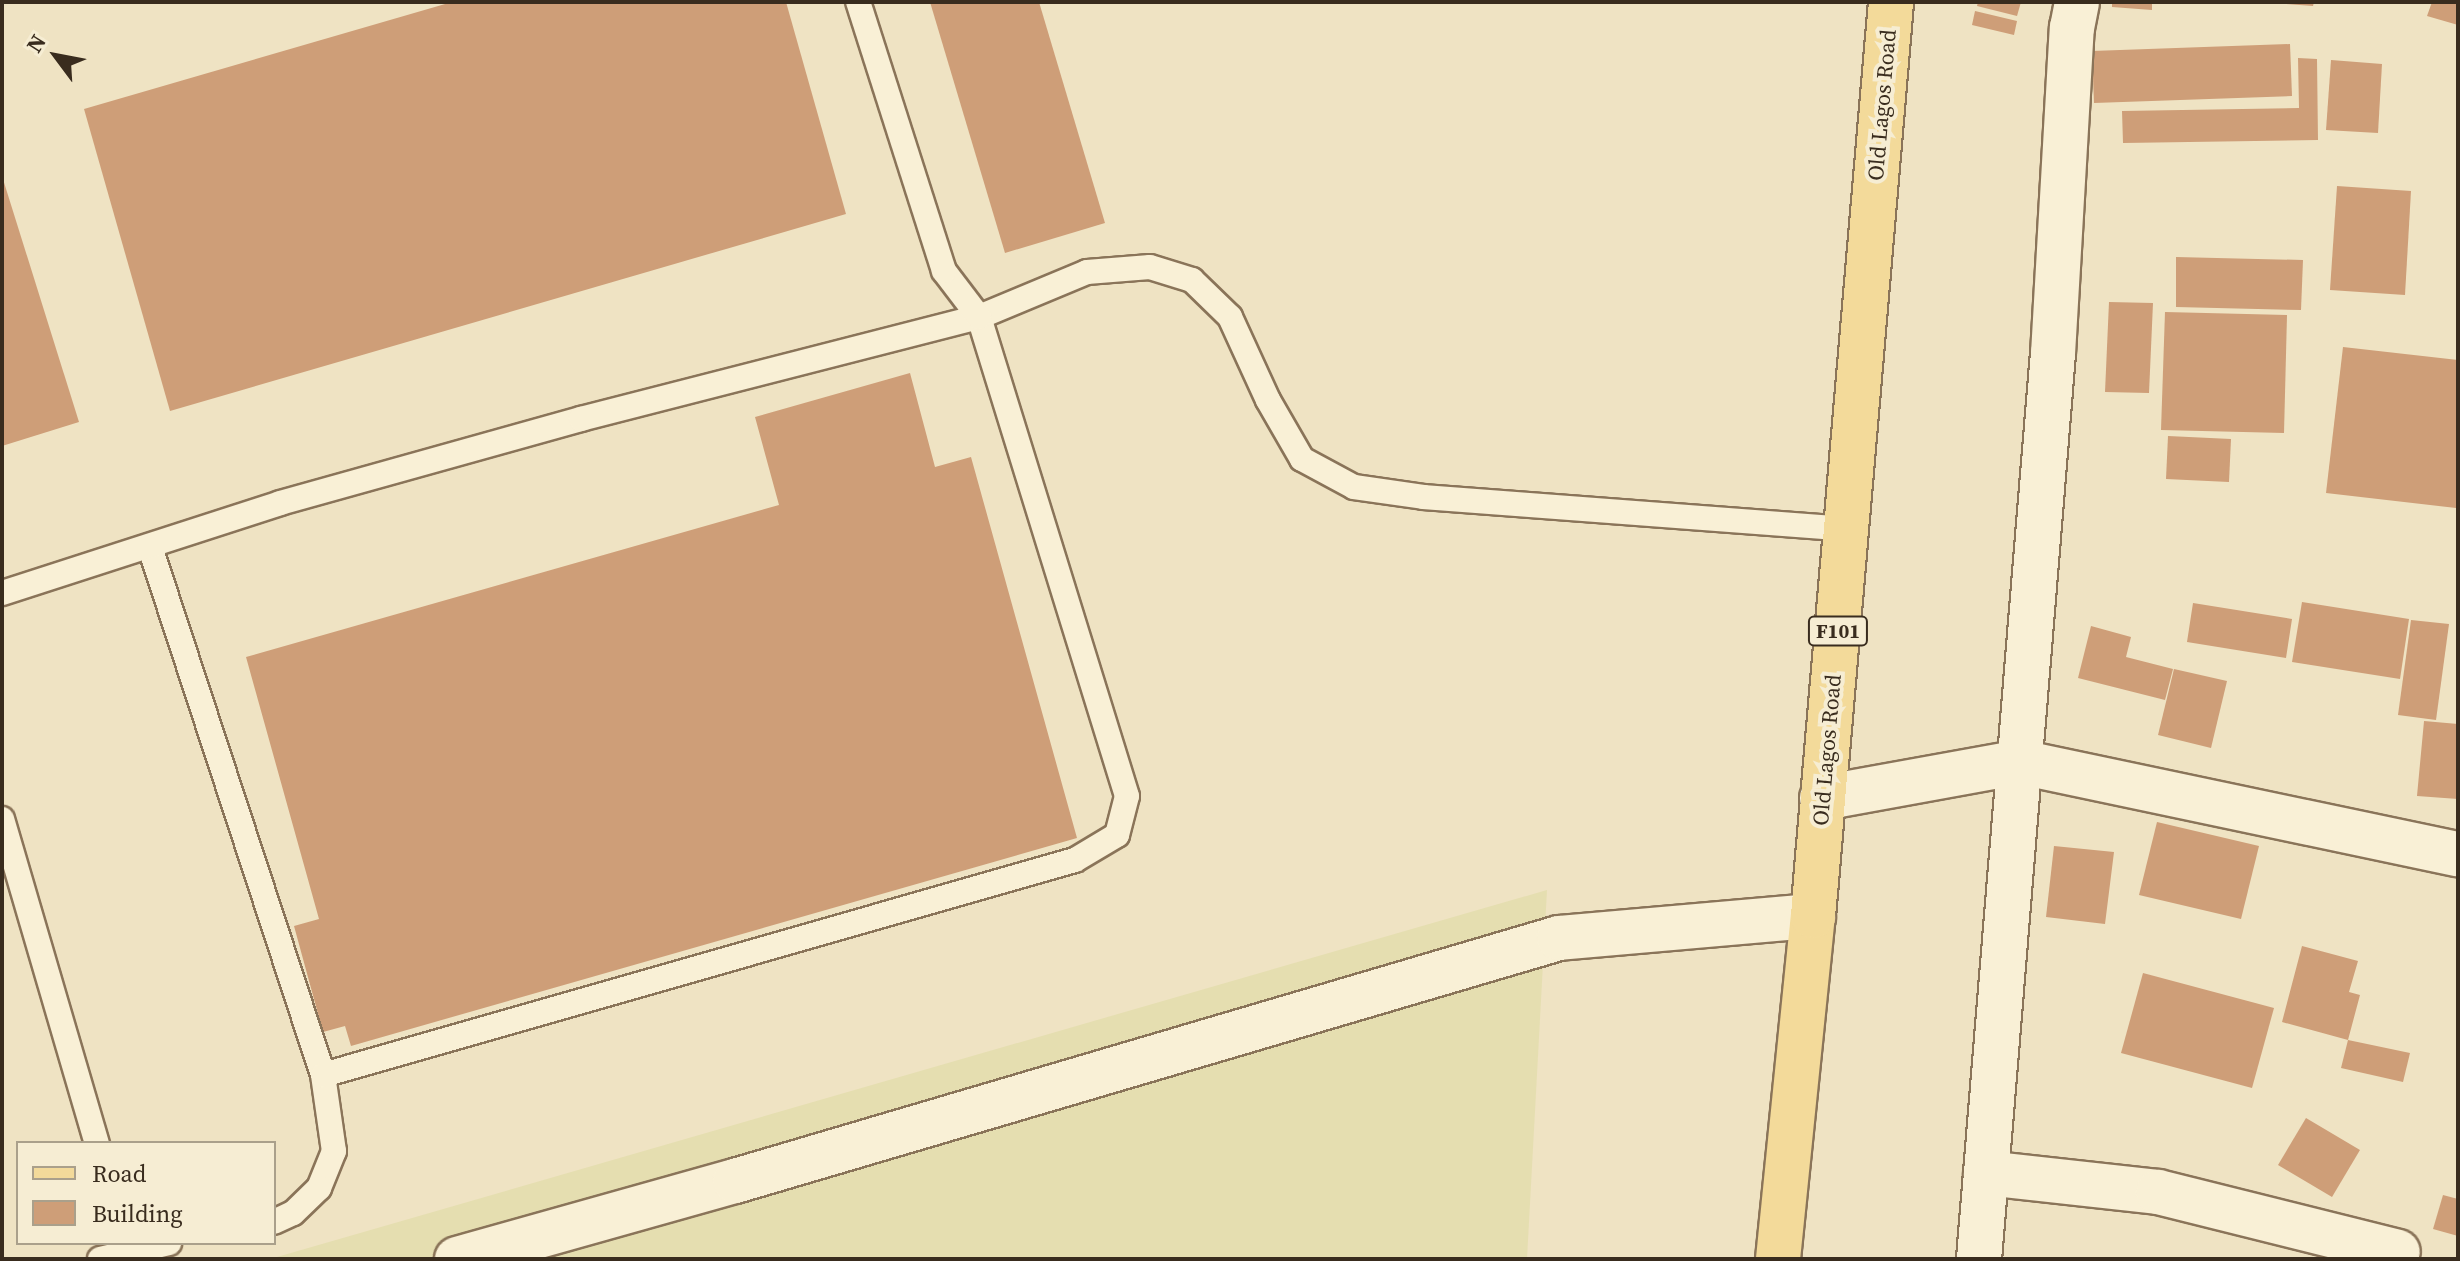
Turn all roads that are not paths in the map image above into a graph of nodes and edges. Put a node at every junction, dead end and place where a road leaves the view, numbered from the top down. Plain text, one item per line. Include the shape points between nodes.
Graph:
1 (858, 2) edge
2 (1891, 2) edge
3 (2077, 2) edge
4 (979, 317) junction
5 (1847, 529) junction
6 (150, 547) junction
7 (2, 593) edge
8 (2020, 762) junction
9 (1822, 798) junction
10 (2, 819) edge
11 (2458, 854) edge
12 (1813, 916) junction
13 (323, 1075) junction
14 (96, 1141) edge
15 (1986, 1173) junction
16 (276, 1221) edge
17 (148, 1245) edge
18 (127, 1247) edge
19 (2398, 1252) dead end
20 (100, 1259) edge
21 (457, 1259) edge
22 (1778, 1259) edge
23 (1979, 1259) edge

1 - 4 lane via 944,271
2 - 5 main road, Old Lagos Road / F101
3 - 8 street
4 - 5 lane via 1087,272 1150,267 1192,280 1230,317 1302,459 1354,487 1423,497
4 - 6 lane via 280,503
4 - 13 lane via 1127,796 1117,835 1075,860
5 - 9 main road, Old Lagos Road / F101
6 - 7 lane
6 - 13 lane
8 - 9 street
8 - 11 street
8 - 15 street
9 - 12 main road, Old Lagos Road / F101
10 - 14 lane
12 - 21 street via 1559,938
12 - 22 main road, Old Lagos Road / F101
13 - 16 lane via 334,1151 319,1188
15 - 19 street via 2158,1192
15 - 23 street
17 - 18 lane
18 - 20 lane

